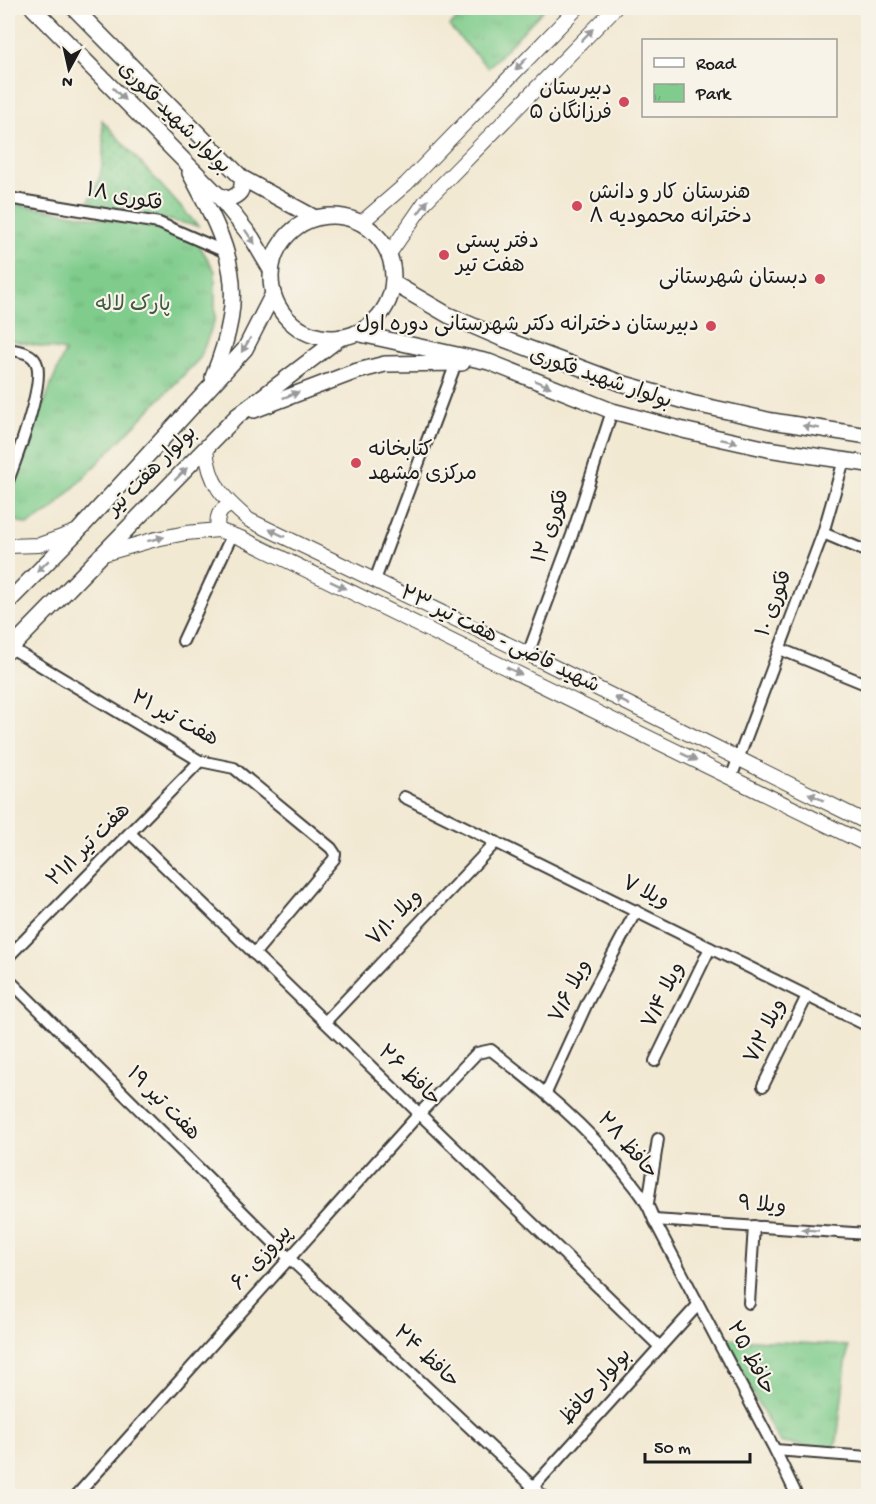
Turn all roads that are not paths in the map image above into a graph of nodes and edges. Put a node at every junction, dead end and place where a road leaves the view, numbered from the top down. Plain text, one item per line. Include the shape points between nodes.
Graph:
1 (33, 8) edge
2 (74, 8) edge
3 (577, 8) edge
4 (615, 8) edge
5 (546, 39) junction
6 (564, 58) junction
7 (182, 158) junction
8 (242, 178) junction
9 (219, 195) junction
10 (8, 198) edge
11 (315, 218) junction
12 (362, 223) junction
13 (228, 254) junction
14 (389, 254) junction
15 (271, 270) junction
16 (393, 283) junction
17 (273, 294) junction
18 (356, 333) junction
19 (341, 337) junction
20 (8, 349) edge
21 (489, 362) junction
22 (456, 363) junction
23 (209, 388) junction
24 (612, 411) junction
25 (237, 416) junction
26 (868, 436) edge
27 (206, 449) junction
28 (844, 460) junction
29 (868, 464) edge
30 (8, 481) edge
31 (231, 505) junction
32 (218, 530) junction
33 (78, 531) junction
34 (823, 533) junction
35 (232, 535) junction
36 (8, 546) edge
37 (868, 552) edge
38 (100, 555) junction
39 (375, 580) junction
40 (8, 602) edge
41 (183, 641) dead end
42 (9, 649) edge
43 (780, 649) junction
44 (528, 654) junction
45 (868, 685) edge
46 (738, 759) junction
47 (200, 761) junction
48 (731, 778) junction
49 (404, 797) dead end
50 (868, 822) edge
51 (130, 833) junction
52 (496, 842) junction
53 (868, 845) edge
54 (636, 910) junction
55 (710, 948) junction
56 (254, 954) junction
57 (8, 957) edge
58 (8, 979) edge
59 (807, 996) junction
60 (324, 1022) junction
61 (868, 1026) edge
62 (483, 1051) joint
63 (655, 1061) dead end
64 (763, 1086) dead end
65 (546, 1093) junction
66 (419, 1114) junction
67 (657, 1139) dead end
68 (648, 1203) junction
69 (654, 1220) junction
70 (754, 1226) junction
71 (868, 1234) edge
72 (290, 1259) junction
73 (749, 1304) dead end
74 (698, 1305) junction
75 (660, 1347) junction
76 (775, 1450) junction
77 (868, 1457) edge
78 (533, 1487) junction
79 (76, 1497) edge
80 (525, 1497) edge
81 (543, 1497) edge
82 (796, 1497) edge

1 -> 7 main road, بولوار شهید فکوری
2 - 8 main road, بولوار شهید فکوری
3 - 5 street
6 -> 4 street
5 - 6 street
5 -> 12 street via 406,184
14 -> 6 street via 425,202
7 - 9 main road, بولوار شهید فکوری
7 - 13 main road
8 - 9 main road via 243,188 238,196 228,199
8 - 11 main road, بولوار شهید فکوری
9 -> 15 main road, بولوار شهید فکوری
10 - 13 street, فکوری ١٨ via 159,223
11 - 12 main road via 346,217
11 - 15 main road via 285,237
12 - 14 main road via 382,241
13 - 23 main road via 233,283 232,314 225,347
14 - 16 main road
15 - 17 main road
16 - 18 main road via 381,313
26 -> 16 main road, بولوار شهید فکوری via 772,421 621,383 448,315
17 - 19 main road via 293,324 308,333
17 -> 23 main road, بولوار هفت تیر via 245,349
18 - 19 main road
18 - 21 main road, بولوار شهید فکوری
19 - 25 main road, بولوار هفت تیر
20 - 30 street via 25,352 36,360 39,373 33,406
21 - 22 main road
21 -> 24 main road, بولوار شهید فکوری
25 -> 22 main road via 385,364
22 - 39 street
23 - 33 main road, بولوار هفت تیر
24 -> 28 main road, بولوار شهید فکوری via 768,449
24 - 44 street, فکوری ۱۲
25 - 27 main road, بولوار هفت تیر
27 - 31 street, شهید قاضی - هفت تیر ۲۳ via 213,482
38 -> 27 main road, بولوار هفت تیر
28 - 29 main road, بولوار شهید فکوری
28 - 34 street, فکوری ۱۰
31 - 32 street via 218,514
39 -> 31 street, شهید قاضی - هفت تیر ۲۳ via 249,520
32 - 35 street, شهید قاضی - هفت تیر ۲۳
38 -> 32 street, شهید قاضی - هفت تیر ۲۳ via 156,539
33 - 36 street via 39,545
33 -> 40 main road, بولوار هفت تیر
34 - 37 street
34 - 43 street, فکوری ۱۰
35 - 41 street
35 -> 48 street, شهید قاضی - هفت تیر ۲۳
38 - 42 main road, بولوار هفت تیر
39 - 44 street, شهید قاضی - هفت تیر ۲۳
42 - 47 street, هفت تیر ۲۱
43 - 45 street
43 - 46 street, فکوری ۱۰
46 -> 44 street, شهید قاضی - هفت تیر ۲۳
46 - 48 street, فکوری ۱۰
50 -> 46 street, شهید قاضی - هفت تیر ۲۳
47 - 51 street, هفت تیر ۲۱/۱
47 - 56 street, هفت تیر ۲۱ via 234,768 335,854
48 - 53 street, شهید قاضی - هفت تیر ۲۳
49 - 52 street, ویلا ۷
51 - 56 street, حافظ ۲۶
51 - 57 street, هفت تیر ۲۱/۱
52 - 54 street, ویلا ۷
52 - 60 street, ویلا ۷/۱۰
54 - 55 street, ویلا ۷
54 - 65 street, ویلا ۷/۶ via 588,1000
55 - 59 street, ویلا ۷
55 - 63 street, ویلا ۷/۴
56 - 60 street, حافظ ۲۶
58 - 72 street, هفت تیر ۱۹
59 - 61 street, ویلا ۷
59 - 64 street, ویلا ۷/۲
60 - 66 street, حافظ ۲۶
62 - 65 street, حافظ ۲۸ via 490,1050
62 - 66 street, پیروزی ۶۰
65 - 68 street, حافظ ۲۸ via 605,1148
66 - 72 street, پیروزی ۶۰
66 - 75 street, حافظ ۲۶
67 - 68 street
68 - 69 street, حافظ ۲۸
69 - 70 street, ویلا ۹
69 - 74 street, حافظ ۲۸
71 -> 70 street, ویلا ۹
70 - 73 street
72 - 78 street, حافظ ۲۴
72 - 79 street, پیروزی ۶۰
74 - 75 street, بولوار حافظ
74 - 76 street, حافظ ۲۵
75 - 78 street, بولوار حافظ
76 - 77 street
76 - 82 street, حافظ ۲۵
78 - 80 street, بولوار حافظ
78 - 81 street, حافظ ۲۴

